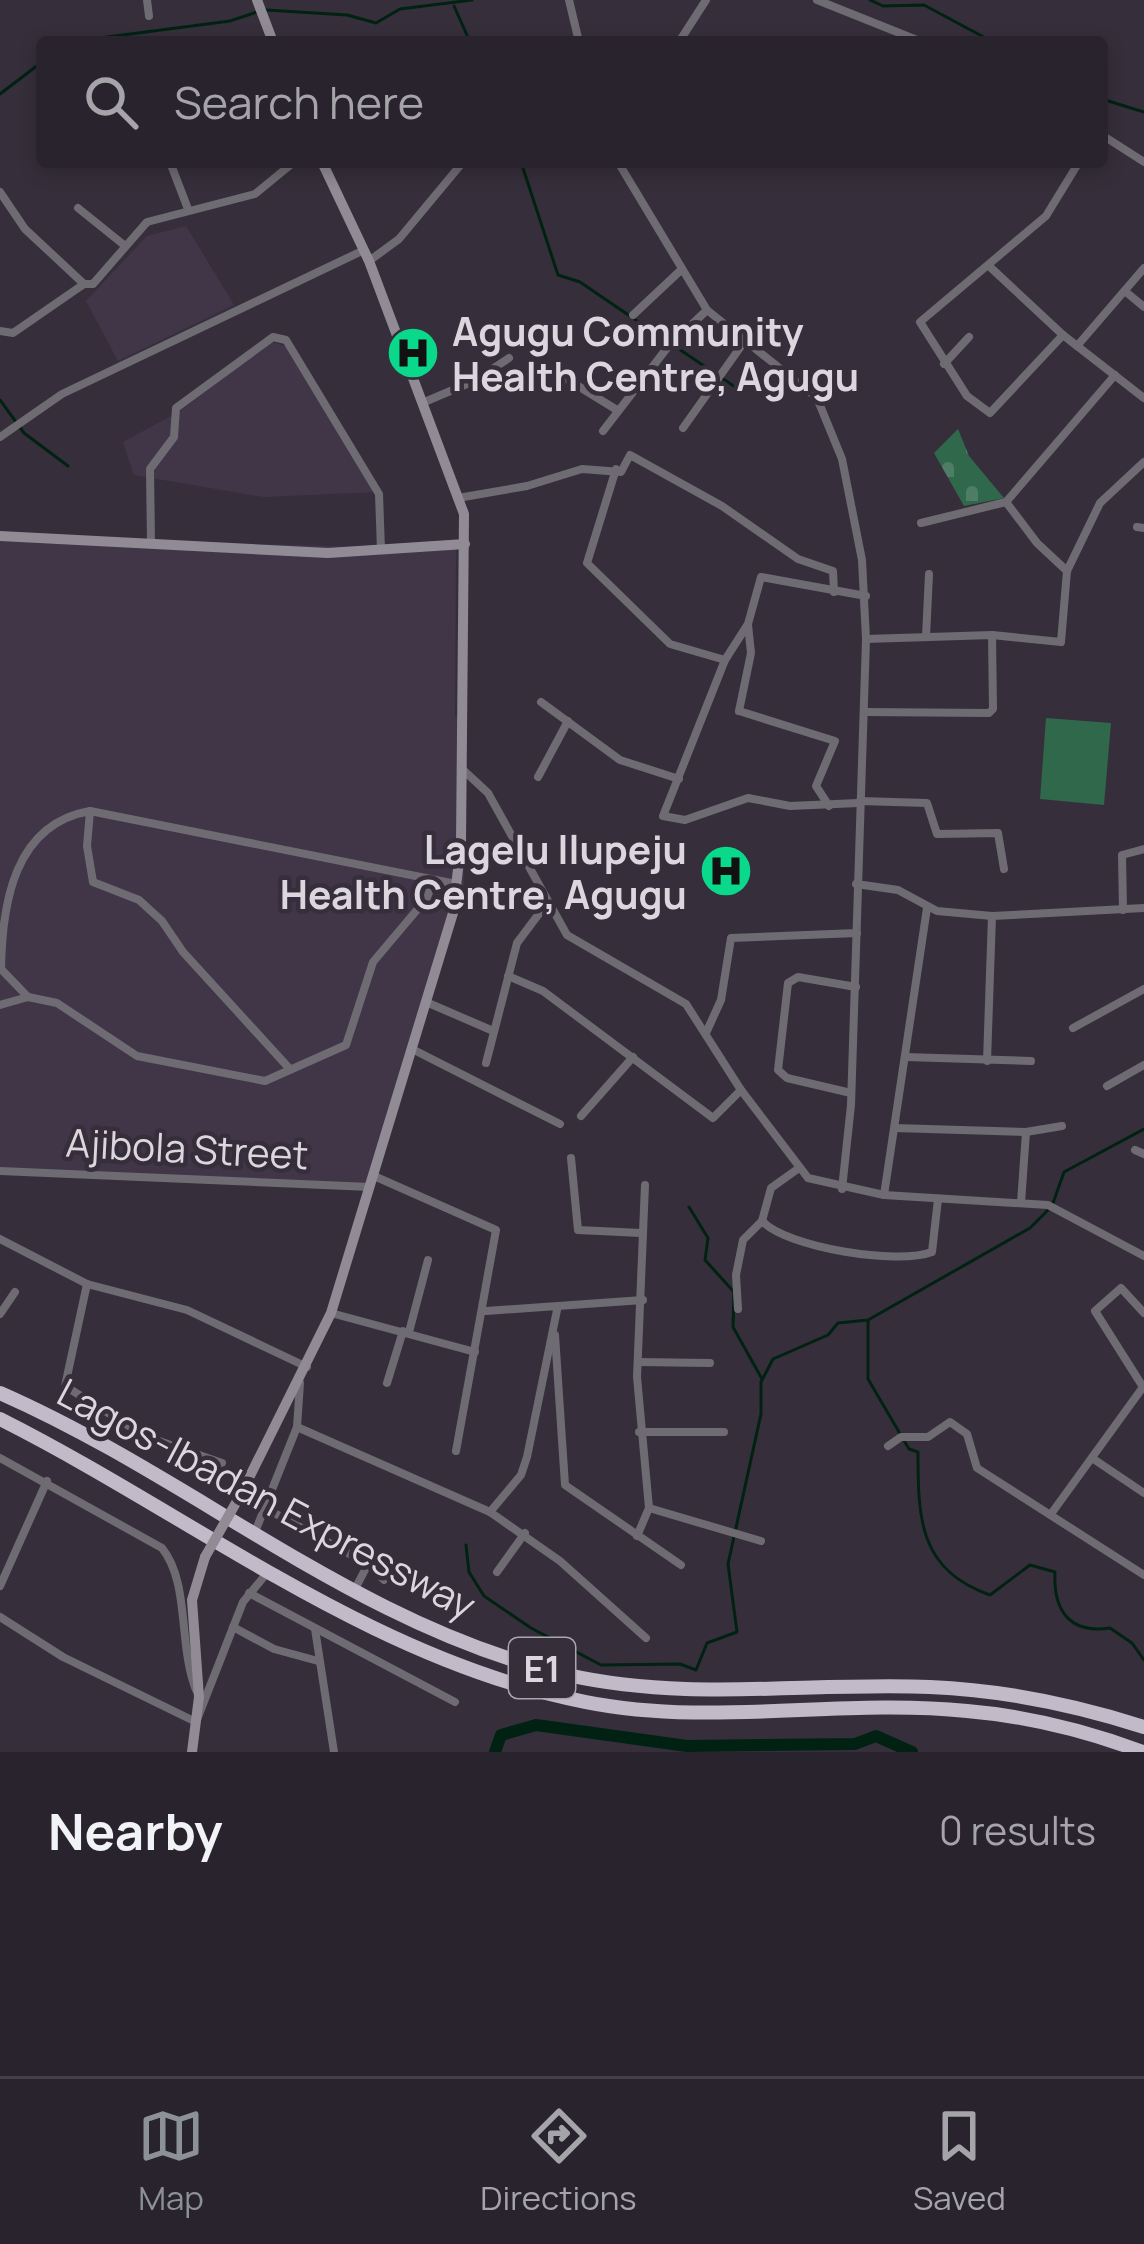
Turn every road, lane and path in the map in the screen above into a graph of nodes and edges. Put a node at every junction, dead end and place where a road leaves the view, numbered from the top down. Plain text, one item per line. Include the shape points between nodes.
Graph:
1 (147, 0) edge
2 (257, 0) edge
3 (568, 0) edge
4 (706, 0) edge
5 (817, 0) edge
6 (148, 16) dead end
7 (271, 36) edge
8 (577, 36) edge
9 (684, 36) edge
10 (907, 36) edge
11 (1108, 139) edge
12 (1144, 162) edge
13 (172, 168) edge
14 (286, 168) edge
15 (325, 168) edge
16 (458, 168) edge
17 (622, 168) edge
18 (1076, 168) edge
19 (0, 192) edge
20 (78, 208) dead end
21 (188, 209) junction
22 (124, 245) junction
23 (366, 255) junction
24 (989, 266) junction
25 (1144, 268) edge
26 (681, 270) junction
27 (84, 284) junction
28 (1126, 292) junction
29 (1144, 307) edge
30 (707, 310) junction
31 (633, 314) dead end
32 (0, 331) edge
33 (1064, 335) junction
34 (969, 337) dead end
35 (744, 342) junction
36 (1077, 346) junction
37 (509, 358) dead end
38 (944, 364) junction
39 (1115, 376) junction
40 (565, 378) dead end
41 (1144, 398) edge
42 (422, 403) junction
43 (617, 410) junction
44 (683, 428) dead end
45 (603, 431) dead end
46 (0, 437) edge
47 (1144, 462) edge
48 (616, 470) junction
49 (458, 498) junction
50 (1006, 502) junction
51 (921, 523) dead end
52 (0, 536) edge
53 (152, 542) junction
54 (465, 544) junction
55 (381, 550) junction
56 (1067, 571) junction
57 (929, 574) dead end
58 (835, 592) junction
59 (866, 596) junction
60 (748, 624) junction
61 (992, 635) junction
62 (926, 637) junction
63 (866, 639) junction
64 (725, 660) junction
65 (541, 702) dead end
66 (866, 712) junction
67 (568, 721) junction
68 (460, 767) junction
69 (538, 777) dead end
70 (679, 779) junction
71 (859, 802) junction
72 (829, 806) junction
73 (90, 811) junction
74 (1144, 850) edge
75 (1004, 869) dead end
76 (434, 880) junction
77 (856, 884) junction
78 (459, 885) junction
79 (548, 904) junction
80 (927, 908) junction
81 (1144, 908) edge
82 (1123, 910) junction
83 (992, 916) junction
84 (857, 933) junction
85 (508, 976) junction
86 (856, 987) junction
87 (1144, 989) edge
88 (28, 997) junction
89 (426, 1002) junction
90 (0, 1005) edge
91 (1073, 1028) dead end
92 (491, 1030) junction
93 (706, 1033) junction
94 (411, 1048) junction
95 (633, 1057) junction
96 (906, 1057) junction
97 (987, 1061) junction
98 (1031, 1061) dead end
99 (486, 1063) dead end
100 (1144, 1065) edge
101 (288, 1067) junction
102 (1107, 1086) dead end
103 (741, 1090) junction
104 (851, 1093) junction
105 (581, 1116) dead end
106 (560, 1124) dead end
107 (1062, 1126) dead end
108 (896, 1127) junction
109 (1026, 1132) junction
110 (572, 1158) dead end
111 (799, 1168) junction
112 (0, 1171) edge
113 (372, 1181) junction
114 (645, 1185) dead end
115 (842, 1190) junction
116 (884, 1195) junction
117 (938, 1199) junction
118 (1022, 1203) junction
119 (762, 1221) junction
120 (641, 1233) junction
121 (0, 1239) edge
122 (1143, 1254) edge
123 (428, 1260) dead end
124 (87, 1284) junction
125 (15, 1292) dead end
126 (643, 1300) junction
127 (557, 1310) junction
128 (738, 1310) dead end
129 (485, 1311) junction
130 (331, 1313) junction
131 (1144, 1313) edge
132 (0, 1314) edge
133 (406, 1331) junction
134 (555, 1335) junction
135 (476, 1352) junction
136 (638, 1362) junction
137 (710, 1363) dead end
138 (308, 1367) junction
139 (300, 1383) junction
140 (387, 1383) dead end
141 (1144, 1387) edge
142 (0, 1393) edge
143 (0, 1419) edge
144 (297, 1427) junction
145 (639, 1432) junction
146 (724, 1432) dead end
147 (888, 1446) dead end
148 (456, 1451) dead end
149 (0, 1458) edge
150 (1092, 1458) junction
151 (222, 1463) dead end
152 (47, 1481) junction
153 (1144, 1493) edge
154 (649, 1508) junction
155 (267, 1509) junction
156 (490, 1512) junction
157 (1057, 1514) junction
158 (254, 1533) junction
159 (525, 1533) junction
160 (637, 1536) junction
161 (760, 1541) dead end
162 (368, 1564) junction
163 (681, 1565) dead end
164 (271, 1569) junction
165 (497, 1572) dead end
166 (1144, 1575) edge
167 (384, 1580) dead end
168 (0, 1586) edge
169 (355, 1590) junction
170 (250, 1593) junction
171 (358, 1617) junction
172 (0, 1618) edge
173 (233, 1627) junction
174 (315, 1629) junction
175 (646, 1638) dead end
176 (342, 1641) junction
177 (318, 1660) junction
178 (199, 1697) junction
179 (455, 1702) dead end
180 (196, 1722) junction
181 (1144, 1727) edge
182 (192, 1752) edge
183 (334, 1752) edge
184 (1143, 1752) edge

1 - 6 street
2 - 7 main road
3 - 8 street
4 - 9 street
5 - 10 street
11 - 12 street
13 - 21 street
14 - 21 street via 255,194
15 - 23 main road
16 - 23 street via 399,239
17 - 26 street
18 - 24 street via 1053,209
19 - 27 street via 25,229
20 - 22 street
21 - 22 street via 147,221
22 - 27 street via 93,284
23 - 42 main road
23 - 46 street via 62,394
24 - 33 street
24 - 38 street via 920,322
25 - 28 street
26 - 30 street
26 - 31 street
27 - 32 street via 14,333
28 - 29 street
28 - 36 street
30 - 35 street
30 - 43 street
33 - 36 street
33 - 38 street via 994,413 968,396
34 - 38 street
35 - 44 street
35 - 59 street via 801,382 827,412
36 - 39 street
37 - 42 street
39 - 41 street
39 - 50 street
40 - 43 street
42 - 49 main road
43 - 45 street
47 - 56 street via 1100,503
48 - 49 street via 582,469
48 - 58 street via 630,455 682,483 798,559 832,571
48 - 64 street via 587,563 670,644
49 - 54 main road
50 - 51 street
50 - 56 street
52 - 53 main road
53 - 55 main road
53 - 55 street via 150,469 174,437 176,408 273,338 286,340 379,494
54 - 55 main road
54 - 68 main road
56 - 61 street via 1061,642
57 - 62 street
58 - 59 street
58 - 60 street via 763,575
59 - 63 street
60 - 64 street
60 - 72 street via 751,653 738,713 835,741 816,786
61 - 62 street
61 - 66 street via 989,713
62 - 63 street
63 - 66 street
64 - 70 street
65 - 67 street
66 - 71 street
67 - 69 street
67 - 70 street via 620,760
68 - 78 main road
68 - 79 street via 488,793
70 - 72 street via 668,818 685,820 748,798
71 - 72 street
71 - 75 street via 927,803 937,834 998,833
71 - 77 street
73 - 76 street
73 - 88 street via 68,815 25,848 10,886 1,969
73 - 101 street via 93,882 139,901 162,921
74 - 82 street via 1122,855
76 - 78 street
76 - 101 street via 373,962 346,1045
77 - 80 street via 898,890
77 - 84 street
78 - 89 main road
79 - 85 street via 518,943
79 - 93 street via 577,943 677,997
80 - 83 street
80 - 96 street
81 - 82 street
82 - 83 street
83 - 97 street
84 - 86 street
84 - 93 street via 731,938 721,1000
85 - 92 street
85 - 95 street via 543,991
86 - 104 street
86 - 104 street via 798,977 788,983 778,1070
87 - 91 street
88 - 90 street
88 - 101 street via 57,1003 137,1056 265,1081
89 - 92 street
89 - 94 main road
92 - 99 street
93 - 103 street
94 - 106 street
94 - 113 main road
95 - 103 street via 713,1118
95 - 105 street
96 - 97 street
96 - 108 street
97 - 98 street
100 - 102 street
103 - 111 street
104 - 115 street
107 - 109 street
108 - 109 street
108 - 116 street
109 - 118 street
110 - 120 street via 578,1230
111 - 115 street
111 - 119 street via 771,1188
112 - 113 street, Ajibola Street
113 - 129 street via 496,1230
113 - 130 main road
114 - 120 street
115 - 116 street
116 - 117 street
117 - 118 street
117 - 119 street via 932,1252 892,1260 807,1241
118 - 122 street via 1053,1206
119 - 128 street via 740,1250
120 - 126 street
121 - 124 street
123 - 133 street
124 - 138 street via 187,1310
124 - 151 street via 64,1386 146,1436
125 - 132 street
126 - 127 street
126 - 136 street
127 - 129 street
127 - 134 street
129 - 135 street
130 - 133 street
130 - 138 main road
131 - 141 street via 1121,1288 1095,1311
133 - 135 street
133 - 140 street
134 - 156 street via 521,1475
134 - 160 street via 565,1485
135 - 148 street
136 - 137 street
136 - 145 street
138 - 139 main road
139 - 144 street
139 - 178 main road, bridge via 205,1557 192,1600
141 - 150 street
142 - 158 highway, Lagos-Ibadan Expressway / E1
143 - 164 highway, Lagos-Ibadan Expressway / E1
144 - 155 street
144 - 156 street
145 - 146 street
145 - 154 street
147 - 157 street via 928,1437 950,1422 967,1434 977,1468
149 - 152 street
150 - 153 street
150 - 157 street
152 - 168 street
152 - 178 street via 152,1540 174,1562
154 - 160 street
154 - 161 street
155 - 158 street
155 - 162 street
156 - 159 street
157 - 166 street
158 - 169 highway, Lagos-Ibadan Expressway / E1
159 - 165 street
159 - 175 street
160 - 163 street
162 - 167 street
162 - 169 street
164 - 170 street
164 - 171 highway, Lagos-Ibadan Expressway / E1
169 - 181 highway, Lagos-Ibadan Expressway / E1 via 471,1646 619,1684 965,1689
170 - 173 street
170 - 174 street
171 - 176 street
171 - 184 highway, Lagos-Ibadan Expressway / E1 via 476,1672 588,1703 712,1713 967,1711
172 - 180 street
173 - 177 street
173 - 180 street
174 - 176 street
174 - 177 street
176 - 179 street
177 - 183 street
178 - 180 main road
180 - 182 main road

